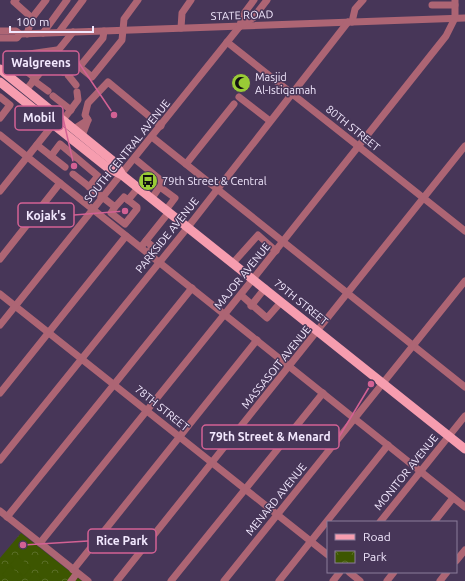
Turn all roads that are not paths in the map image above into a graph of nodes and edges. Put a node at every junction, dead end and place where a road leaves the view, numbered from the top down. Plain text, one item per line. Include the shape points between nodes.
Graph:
1 (16, 0) edge
2 (45, 0) edge
3 (68, 0) edge
4 (83, 0) edge
5 (138, 0) edge
6 (191, 0) edge
7 (254, 0) edge
8 (268, 0) edge
9 (363, 0) edge
10 (455, 2) edge
11 (432, 5) dead end
12 (32, 18) junction
13 (455, 18) junction
14 (465, 18) edge
15 (350, 22) junction
16 (240, 26) junction
17 (181, 28) junction
18 (123, 30) junction
19 (0, 31) edge
20 (104, 31) junction
21 (59, 32) junction
22 (73, 32) junction
23 (44, 33) junction
24 (24, 34) junction
25 (0, 38) edge
26 (228, 42) junction
27 (57, 50) junction
28 (49, 60) junction
29 (0, 69) edge
30 (34, 79) junction
31 (0, 82) edge
32 (26, 90) junction
33 (12, 92) junction
34 (292, 93) junction
35 (239, 97) dead end
36 (2, 99) edge
37 (234, 104) dead end
38 (71, 110) junction
39 (0, 118) edge
40 (88, 120) junction
41 (58, 121) junction
42 (270, 121) junction
43 (161, 126) junction
44 (74, 129) junction
45 (0, 135) edge
46 (82, 136) junction
47 (152, 137) junction
48 (72, 139) junction
49 (37, 145) junction
50 (465, 146) edge
51 (358, 147) junction
52 (64, 148) junction
53 (51, 156) junction
54 (27, 157) junction
55 (135, 159) junction
56 (186, 164) junction
57 (65, 167) dead end
58 (73, 174) dead end
59 (122, 175) junction
60 (60, 183) junction
61 (89, 187) junction
62 (160, 187) junction
63 (138, 188) junction
64 (217, 189) junction
65 (0, 191) edge
66 (104, 198) junction
67 (152, 198) junction
68 (424, 198) junction
69 (128, 200) junction
70 (115, 207) junction
71 (94, 210) junction
72 (168, 211) junction
73 (188, 227) junction
74 (465, 231) edge
75 (126, 236) junction
76 (146, 241) junction
77 (283, 242) junction
78 (141, 247) junction
79 (276, 250) junction
80 (149, 253) junction
81 (0, 259) edge
82 (159, 262) junction
83 (233, 264) junction
84 (253, 279) junction
85 (465, 281) edge
86 (192, 288) junction
87 (265, 288) junction
88 (0, 294) edge
89 (348, 294) junction
90 (241, 295) junction
91 (281, 302) junction
92 (15, 306) junction
93 (252, 306) junction
94 (225, 315) junction
95 (0, 325) edge
96 (318, 331) junction
97 (48, 333) junction
98 (257, 340) junction
99 (413, 346) junction
100 (81, 358) junction
101 (290, 366) junction
102 (384, 383) junction
103 (114, 384) junction
104 (465, 387) edge
105 (0, 393) edge
106 (323, 393) junction
107 (148, 410) junction
108 (465, 416) edge
109 (355, 419) junction
110 (449, 436) junction
111 (180, 437) junction
112 (388, 445) junction
113 (465, 449) edge
114 (0, 460) edge
115 (212, 463) junction
116 (421, 471) junction
117 (245, 489) junction
118 (453, 498) junction
119 (465, 507) edge
120 (0, 511) edge
121 (277, 515) junction
122 (7, 517) junction
123 (328, 521) edge
124 (381, 521) edge
125 (435, 521) edge
126 (327, 522) edge
127 (311, 542) junction
128 (40, 543) junction
129 (465, 550) edge
130 (327, 555) edge
131 (457, 560) edge
132 (75, 571) junction
133 (339, 573) edge
134 (350, 573) edge
135 (393, 573) edge
136 (446, 573) edge
137 (71, 581) edge
138 (88, 581) edge
139 (117, 581) edge
140 (172, 581) edge
141 (224, 581) edge
142 (279, 581) edge
143 (333, 581) edge
144 (360, 581) edge
145 (387, 581) edge
146 (440, 581) edge

1 - 12 street via 14,2
2 - 12 street
3 - 23 street
4 - 21 street
5 - 18 street via 124,19
6 - 17 street via 182,13
7 - 16 street, SOUTH CENTRAL AVENUE via 242,16
8 - 16 street, SOUTH CENTRAL AVENUE via 253,18
9 - 15 street, PARKSIDE AVENUE via 355,9
10 - 11 street
10 - 13 street
12 - 24 street
13 - 14 street, STATE ROAD
13 - 15 street, STATE ROAD
13 - 51 street, MAJOR AVENUE via 446,36
15 - 16 street, STATE ROAD
15 - 34 street, PARKSIDE AVENUE
16 - 17 street, STATE ROAD
16 - 26 street, SOUTH CENTRAL AVENUE
17 - 18 street, STATE ROAD
18 - 20 street, STATE ROAD
18 - 20 street via 122,40 92,77 81,68 81,65 103,38
19 - 24 street, STATE ROAD via 16,30
20 - 22 street, STATE ROAD
21 - 22 street, STATE ROAD
21 - 23 street, STATE ROAD
22 - 27 street
23 - 24 street, STATE ROAD
24 - 25 street, STATE ROAD via 18,38
26 - 34 street, 80TH STREET
26 - 43 street, SOUTH CENTRAL AVENUE
27 - 28 street
27 - 30 street via 8,56
28 - 30 street
28 - 38 street via 66,73 77,89 78,100
29 - 32 main road, 79TH STREET
30 - 32 street
30 - 38 street
31 - 33 main road, 79TH STREET
32 - 41 main road, 79TH STREET
33 - 36 street
33 - 41 main road, 79TH STREET
34 - 42 street, PARKSIDE AVENUE
34 - 51 street, 80TH STREET
35 - 42 street
36 - 39 street via 10,105
37 - 56 street
38 - 41 street
40 - 43 street via 85,115 88,103 108,82
40 - 44 street
40 - 46 street
41 - 44 main road, 79TH STREET
41 - 48 main road, 79TH STREET
41 - 49 street
42 - 64 street, PARKSIDE AVENUE
43 - 47 street, SOUTH CENTRAL AVENUE
44 - 46 main road, 79TH STREET
45 - 54 street
46 - 59 main road, 79TH STREET via 113,161
47 - 55 street, SOUTH CENTRAL AVENUE
47 - 56 street
48 - 52 street
48 - 59 main road, 79TH STREET via 108,168
49 - 53 street
49 - 54 street
50 - 68 street, MASSASOIT AVENUE
51 - 68 street, 80TH STREET
51 - 77 street, MAJOR AVENUE
52 - 53 street via 60,144
52 - 61 street via 98,176
53 - 57 street
54 - 60 street
54 - 65 street
55 - 59 street, SOUTH CENTRAL AVENUE
55 - 62 street via 163,182
56 - 64 street
58 - 61 street
59 - 63 main road, 79TH STREET
59 - 66 street, SOUTH CENTRAL AVENUE
60 - 71 street
60 - 81 street
61 - 66 street
62 - 67 street
62 - 72 street via 175,198
63 - 67 main road, 79TH STREET
63 - 69 street
64 - 73 street, PARKSIDE AVENUE
64 - 77 street
66 - 70 street
66 - 71 street, SOUTH CENTRAL AVENUE
67 - 72 main road, 79TH STREET
68 - 74 street, 80TH STREET
68 - 89 street, MASSASOIT AVENUE
69 - 70 street via 124,197
69 - 70 street via 137,209 127,223 111,213
71 - 75 street
71 - 92 street, SOUTH CENTRAL AVENUE
72 - 73 main road, 79TH STREET
72 - 76 street
73 - 82 street, PARKSIDE AVENUE
73 - 83 main road, 79TH STREET
75 - 78 street
75 - 97 street
76 - 78 street
76 - 80 street via 152,246
77 - 79 street, MAJOR AVENUE
77 - 89 street
78 - 80 street
79 - 83 street via 258,235
79 - 84 street, MAJOR AVENUE
80 - 82 street
82 - 86 street
82 - 100 street, PARKSIDE AVENUE
83 - 84 main road, 79TH STREET
84 - 87 main road, 79TH STREET
84 - 90 street, MAJOR AVENUE
85 - 99 street, MENARD AVENUE
86 - 94 street
86 - 103 street
87 - 91 main road, 79TH STREET
87 - 93 street
88 - 92 street, 78TH STREET
89 - 96 street, MASSASOIT AVENUE
89 - 99 street
90 - 93 street
90 - 94 street, MAJOR AVENUE
91 - 93 street via 267,318
91 - 96 main road, 79TH STREET
92 - 95 street, SOUTH CENTRAL AVENUE
92 - 97 street, 78TH STREET
94 - 98 street
94 - 107 street, MAJOR AVENUE
96 - 101 street, MASSASOIT AVENUE
96 - 102 main road, 79TH STREET
97 - 100 street, 78TH STREET
97 - 105 street
98 - 101 street
98 - 111 street
99 - 102 street, MENARD AVENUE
99 - 104 street
100 - 103 street, 78TH STREET
100 - 114 street, PARKSIDE AVENUE
101 - 106 street
101 - 115 street, MASSASOIT AVENUE
102 - 109 street, MENARD AVENUE
102 - 110 main road, 79TH STREET
103 - 107 street, 78TH STREET
103 - 122 street
106 - 109 street
106 - 117 street
107 - 111 street, 78TH STREET
107 - 128 street, MAJOR AVENUE
108 - 110 street, MONITOR AVENUE
109 - 112 street
109 - 121 street, MENARD AVENUE
110 - 113 main road, 79TH STREET
110 - 116 street, MONITOR AVENUE
111 - 115 street, 78TH STREET
111 - 132 street
112 - 116 street
112 - 123 street
115 - 117 street, 78TH STREET
115 - 139 street, MASSASOIT AVENUE
116 - 118 street
116 - 124 street, MONITOR AVENUE
117 - 121 street, 78TH STREET
117 - 140 street
118 - 119 street
118 - 125 street
120 - 122 street
121 - 127 street, 78TH STREET
121 - 141 street, MENARD AVENUE
122 - 128 street
126 - 127 street
127 - 130 street, 78TH STREET
127 - 142 street
128 - 132 street
129 - 131 street
132 - 137 street
132 - 138 street
133 - 143 street
134 - 144 street
135 - 145 street
136 - 146 street

